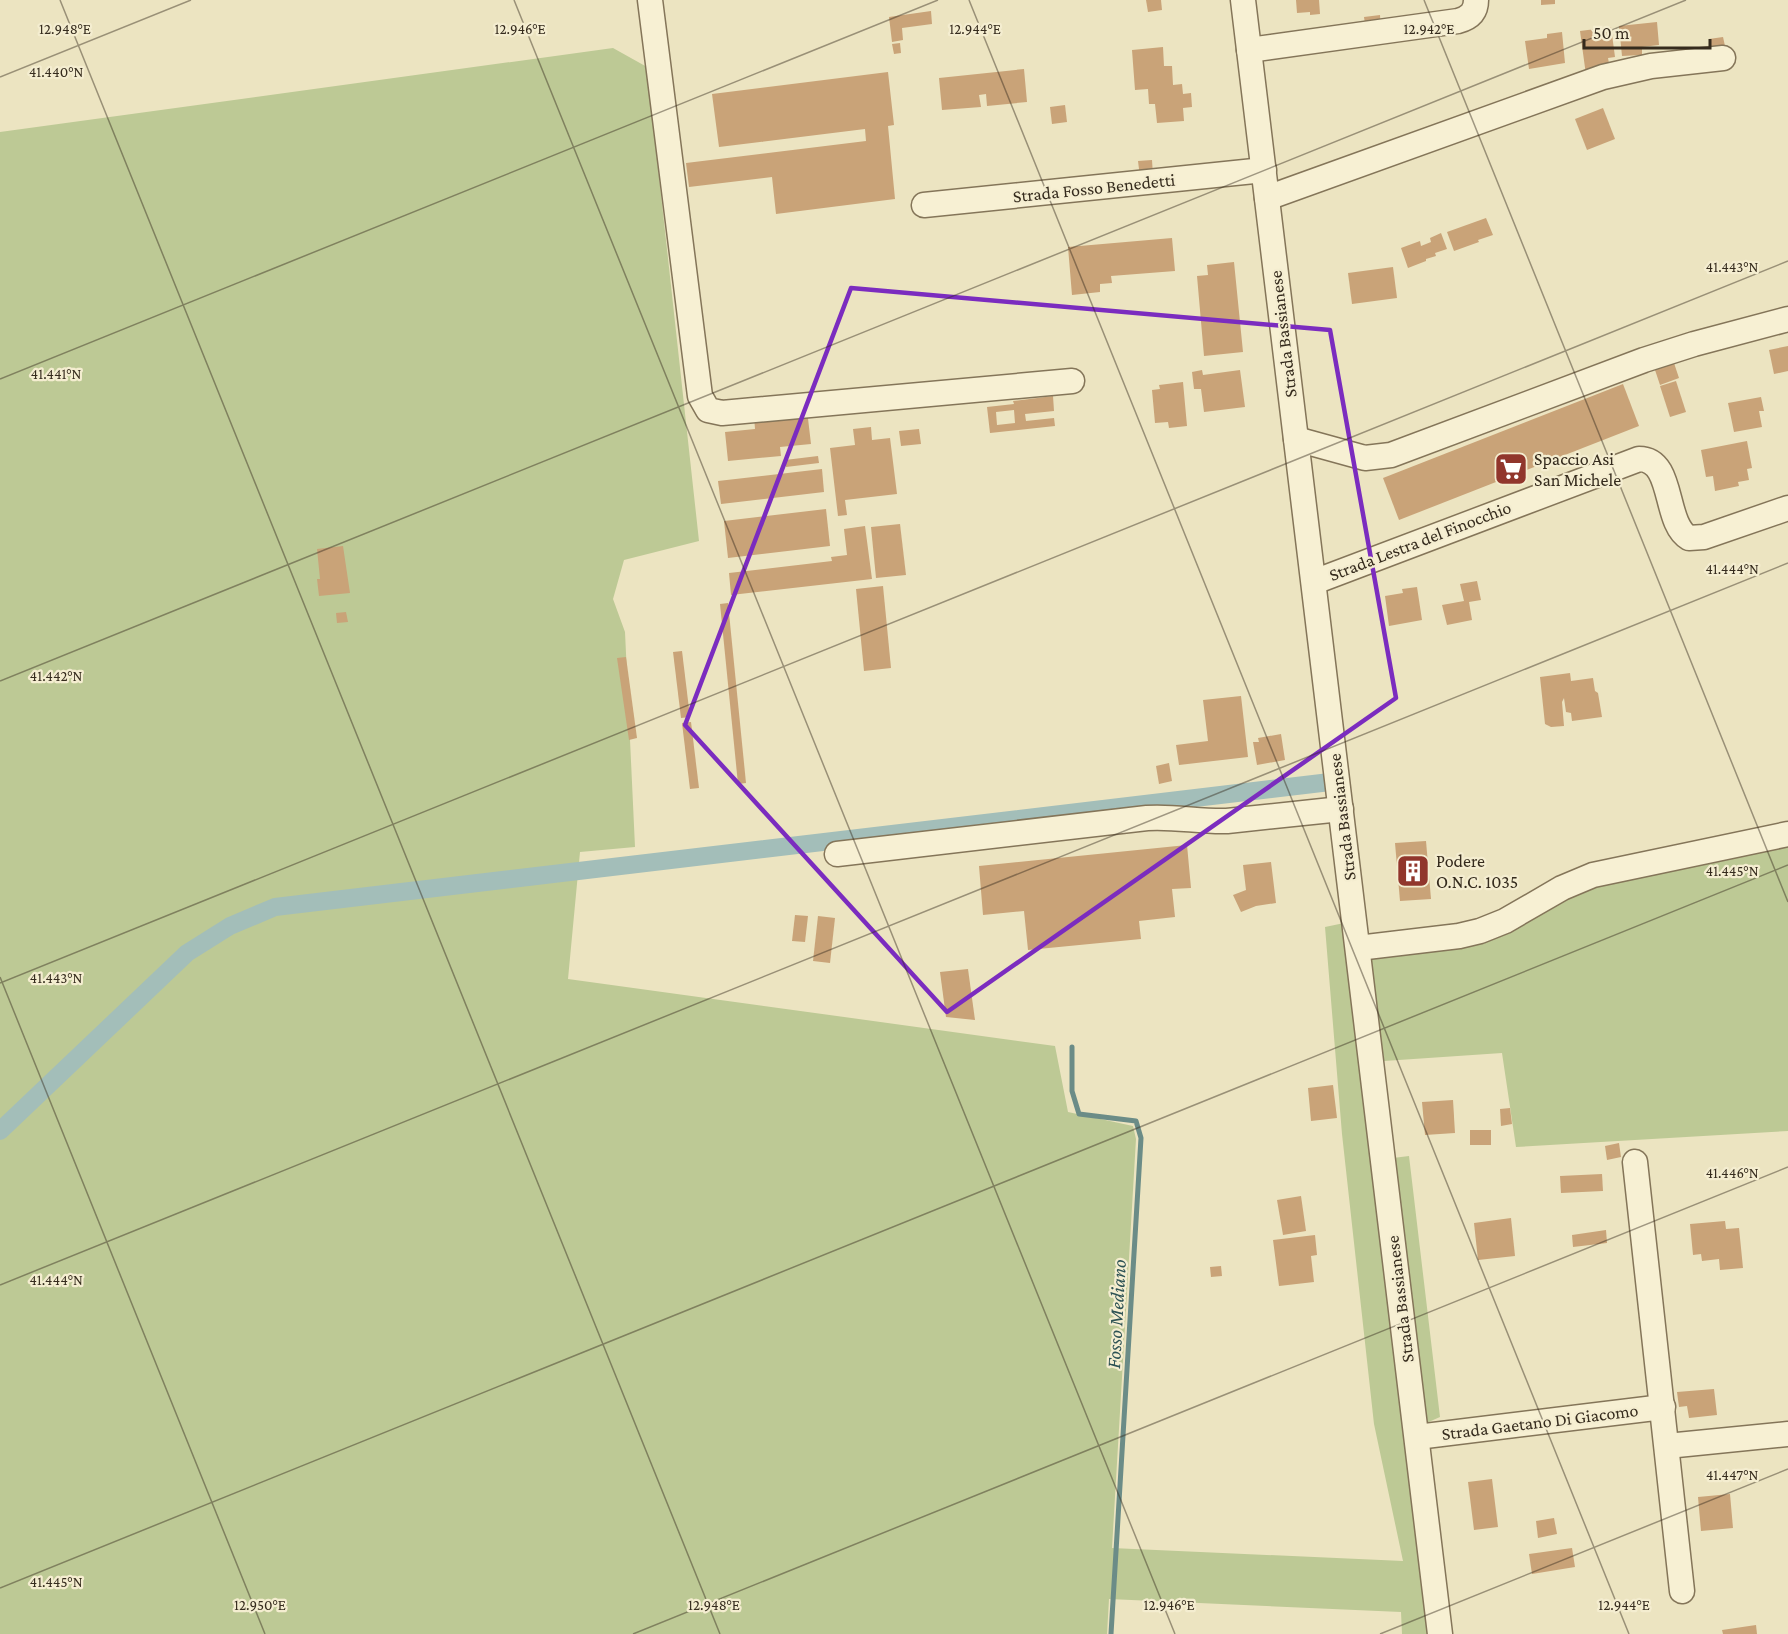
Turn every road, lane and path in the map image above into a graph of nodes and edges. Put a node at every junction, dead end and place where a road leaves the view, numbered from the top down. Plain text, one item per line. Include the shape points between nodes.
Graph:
1 (650, 0) edge
2 (1243, 0) edge
3 (1476, 0) edge
4 (1249, 50) junction
5 (1723, 58) dead end
6 (1264, 170) junction
7 (1267, 198) junction
8 (924, 205) dead end
9 (1788, 319) edge
10 (1072, 381) dead end
11 (1296, 438) junction
12 (1788, 508) edge
13 (1314, 582) junction
14 (1341, 808) junction
15 (1788, 834) edge
16 (837, 854) dead end
17 (1358, 948) junction
18 (1635, 1162) dead end
19 (1663, 1407) junction
20 (1788, 1434) edge
21 (1417, 1437) junction
22 (1667, 1446) junction
23 (1682, 1591) dead end
24 (1440, 1634) edge

1 - 10 street via 700,396 708,410 722,413
2 - 4 street, Strada Bassianese
3 - 4 street via 1472,15 1458,21
4 - 6 street, Strada Bassianese
5 - 7 street via 1651,66 1604,77
6 - 7 street, Strada Bassianese
6 - 8 street, Strada Fosso Benedetti
7 - 11 street, Strada Bassianese
9 - 11 street via 1644,360 1399,453 1365,458
11 - 13 street, Strada Bassianese
12 - 13 street, Strada Lestra del Finocchio via 1689,538 1679,528 1658,468 1649,460 1639,459
13 - 14 street, Strada Bassianese
14 - 16 street via 1211,822 1147,818
14 - 17 street, Strada Bassianese
15 - 17 street via 1593,875 1480,931
17 - 21 street, Strada Bassianese
18 - 19 street, Strada Gaetano Di Giacomo
19 - 21 street, Strada Gaetano Di Giacomo
19 - 22 street, Strada Gaetano Di Giacomo
20 - 22 street
21 - 24 street, Strada Bassianese
22 - 23 street, Strada Gaetano Di Giacomo

